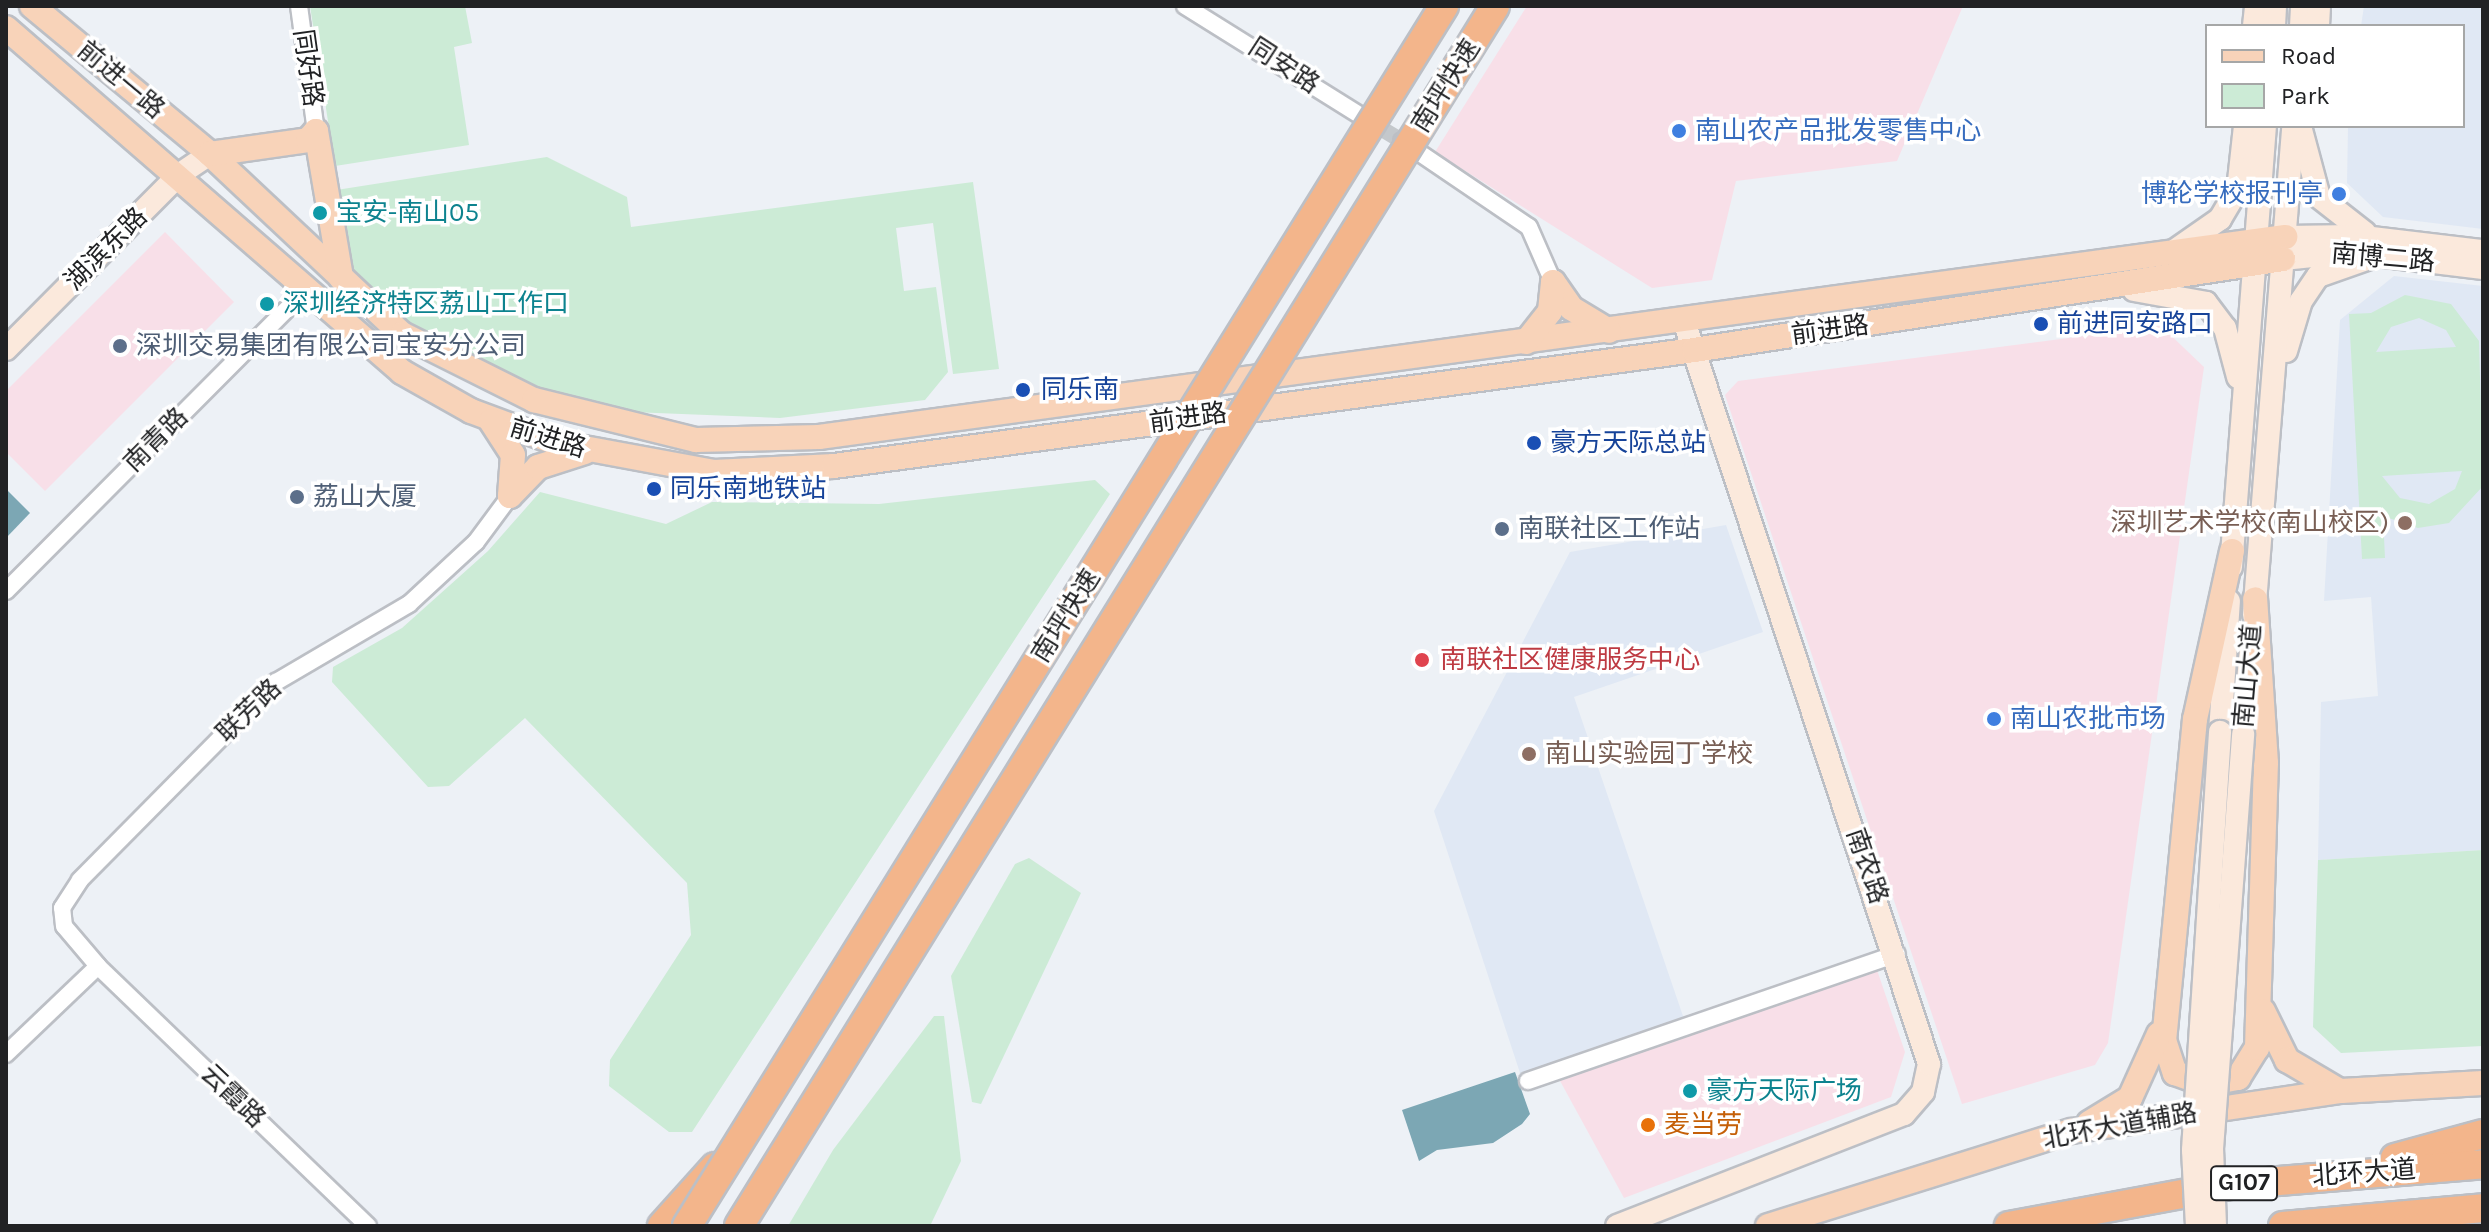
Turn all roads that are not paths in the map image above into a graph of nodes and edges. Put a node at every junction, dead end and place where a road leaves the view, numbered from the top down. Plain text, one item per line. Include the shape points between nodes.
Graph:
1 (32, 6) edge
2 (299, 6) edge
3 (1185, 6) edge
4 (1444, 6) edge
5 (1495, 6) edge
6 (6, 28) edge
7 (2245, 128) edge
8 (2293, 128) edge
9 (2300, 128) edge
10 (2309, 128) edge
11 (1382, 129) tunnel mouth
12 (316, 131) junction
13 (2262, 132) edge
14 (1400, 140) tunnel mouth
15 (210, 154) junction
16 (2307, 155) junction
17 (180, 174) junction
18 (2289, 191) junction
19 (2236, 194) junction
20 (2255, 240) junction
21 (2378, 247) junction
22 (2284, 248) junction
23 (2173, 251) junction
24 (2483, 251) edge
25 (2253, 268) junction
26 (2483, 268) edge
27 (342, 280) junction
28 (1553, 282) junction
29 (306, 290) junction
30 (2104, 290) junction
31 (1684, 321) junction
32 (1609, 331) junction
33 (1526, 342) junction
34 (6, 349) edge
35 (1694, 350) junction
36 (431, 352) junction
37 (475, 375) junction
38 (414, 380) junction
39 (460, 406) junction
40 (2271, 410) junction
41 (2242, 414) junction
42 (489, 419) junction
43 (589, 452) junction
44 (510, 496) junction
45 (1130, 519) dead end
46 (2232, 551) junction
47 (6, 591) edge
48 (2255, 599) junction
49 (1897, 954) junction
50 (98, 966) junction
51 (2260, 984) junction
52 (2166, 1000) junction
53 (6, 1054) edge
54 (1528, 1081) dead end
55 (2483, 1083) edge
56 (2341, 1091) junction
57 (2072, 1131) junction
58 (2483, 1134) edge
59 (742, 1137) junction
60 (2483, 1164) edge
61 (2336, 1175) junction
62 (2483, 1208) edge
63 (368, 1226) edge
64 (662, 1226) edge
65 (687, 1226) edge
66 (697, 1226) edge
67 (739, 1226) edge
68 (1617, 1226) edge
69 (1768, 1226) edge
70 (2009, 1226) edge
71 (2197, 1226) edge
72 (2215, 1226) edge
73 (2283, 1226) edge

1 - 15 main road, 前进一路
2 - 12 street, 同好路
3 - 11 street, 同安路
4 - 59 highway, 南坪快速, bridge
5 - 67 highway, 南坪快速, bridge
6 - 17 main road, 前进一路
7 - 19 main road
8 - 18 main road, 南山大道
9 - 16 main road
10 - 16 main road
12 - 15 main road via 308,140
12 - 27 main road via 332,260
13 - 19 main road
13 - 20 main road, 南山大道
14 - 28 street via 1529,227
15 - 17 main road, 湖滨东路
15 - 27 main road, 前进路
16 - 18 main road
16 - 21 main road via 2328,210
17 - 29 main road, 前进路
17 - 34 main road, 湖滨东路
18 - 22 main road, 南山大道
19 - 23 main road via 2209,231
20 - 22 main road, 前进路
20 - 23 main road, 前进路
20 - 25 main road, 南山大道
21 - 22 main road, 南博二路
21 - 24 main road, 南博二路
21 - 26 main road, 南博二路
21 - 40 main road via 2335,265 2308,288
22 - 25 main road, 前进路
22 - 40 main road, 南山大道
23 - 31 main road, 前进路
25 - 30 main road, 前进路
25 - 41 main road, 南山大道
27 - 36 main road, 前进路
28 - 32 main road via 1571,308
28 - 33 main road via 1550,311
29 - 38 main road, 前进路
29 - 47 street, 南青路
30 - 35 main road, 前进路
30 - 41 main road via 2163,290 2206,303 2231,348
31 - 32 main road, 前进路
31 - 35 main road, 南农路
32 - 33 main road, 前进路
33 - 37 main road, 前进路 via 780,441 642,431
35 - 43 main road, 前进路 via 795,470 714,472
35 - 49 main road, 南农路
36 - 37 main road, 前进路
36 - 38 main road via 434,375
37 - 39 main road via 454,382
38 - 39 main road, 前进路
39 - 42 main road, 前进路
40 - 48 main road, 南山大道
41 - 46 main road, 南山大道
42 - 43 main road, 前进路
42 - 44 main road via 513,455
43 - 44 main road via 538,467
44 - 50 street, 联芳路 via 476,542 409,604 276,682 80,880 61,917
45 - 66 street
46 - 52 main road via 2195,719
46 - 71 main road, 南山大道, bridge via 2193,1150
48 - 51 main road via 2266,763
48 - 72 main road, 南山大道, bridge via 2212,1149
49 - 54 street
49 - 68 main road, 南农路 via 1928,1049 1928,1077 1916,1105
50 - 53 street
50 - 63 street, 云霞路
51 - 52 main road via 2255,1058 2224,1083 2175,1073 2165,1053
51 - 56 main road via 2268,1029 2287,1060
52 - 57 main road via 2144,1079 2130,1098
55 - 56 main road, 北环大道辅路
56 - 57 main road, 北环大道辅路
57 - 69 main road, 北环大道辅路
58 - 61 highway
59 - 64 highway, bridge
59 - 65 highway, 南坪快速, bridge
60 - 61 highway, 北环大道 / G107
61 - 70 highway, 北环大道 / G107 via 2098,1205
62 - 73 highway, 北环大道 / G107

